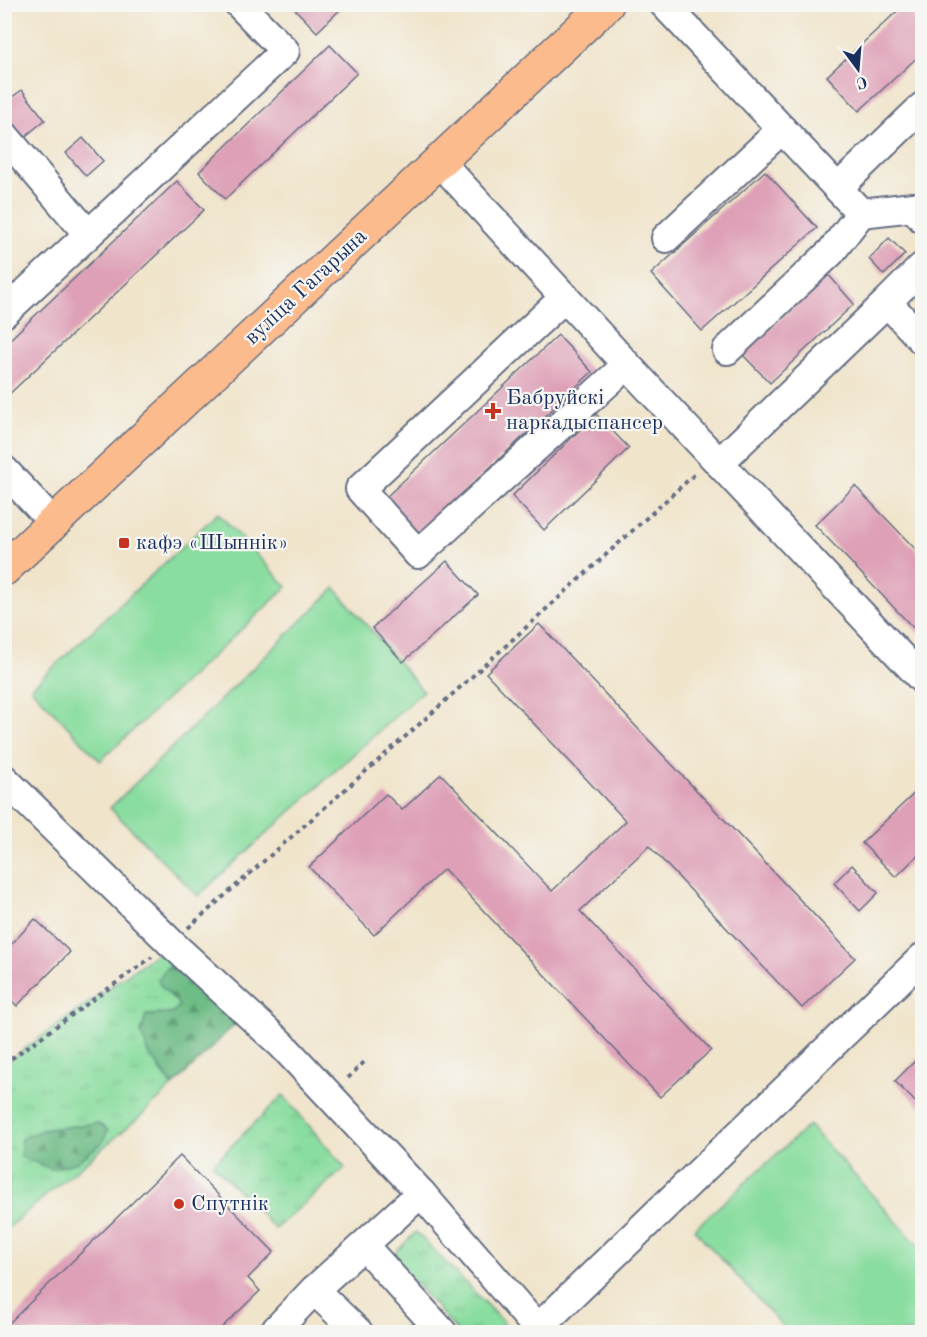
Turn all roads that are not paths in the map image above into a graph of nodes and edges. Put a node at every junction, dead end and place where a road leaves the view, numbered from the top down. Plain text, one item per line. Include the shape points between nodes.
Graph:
1 (239, 4) edge
2 (607, 4) edge
3 (664, 4) edge
4 (922, 107) edge
5 (782, 129) junction
6 (4, 135) edge
7 (439, 161) junction
8 (838, 188) junction
9 (861, 213) junction
10 (922, 218) edge
11 (88, 234) junction
12 (666, 238) dead end
13 (922, 267) edge
14 (565, 297) junction
15 (887, 302) junction
16 (4, 313) edge
17 (922, 340) edge
18 (727, 350) dead end
19 (627, 365) junction
20 (716, 460) junction
21 (4, 470) edge
22 (54, 523) junction
23 (4, 569) edge
24 (922, 679) edge
25 (4, 779) edge
26 (922, 958) edge
27 (421, 1192) junction
28 (364, 1246) junction
29 (314, 1290) junction
30 (281, 1330) edge
31 (536, 1331) edge
32 (358, 1332) edge
33 (442, 1332) edge

1 - 11 street via 285,51
2 - 7 main road, вуліца Гагарына
3 - 5 street
4 - 8 street
5 - 8 street
5 - 12 street
6 - 11 street
7 - 14 street
7 - 22 main road, вуліца Гагарына
8 - 9 street
9 - 10 street via 912,207
9 - 18 street via 831,252
11 - 16 street
13 - 15 street
14 - 19 street
14 - 19 street via 360,489 418,554
15 - 17 street
15 - 20 street
19 - 20 street
20 - 24 street
21 - 22 street
22 - 23 main road, вуліца Гагарына
25 - 27 street via 171,943 282,1045
26 - 31 street
27 - 28 street
27 - 31 street
28 - 29 street
28 - 33 street
29 - 30 street
29 - 32 street

